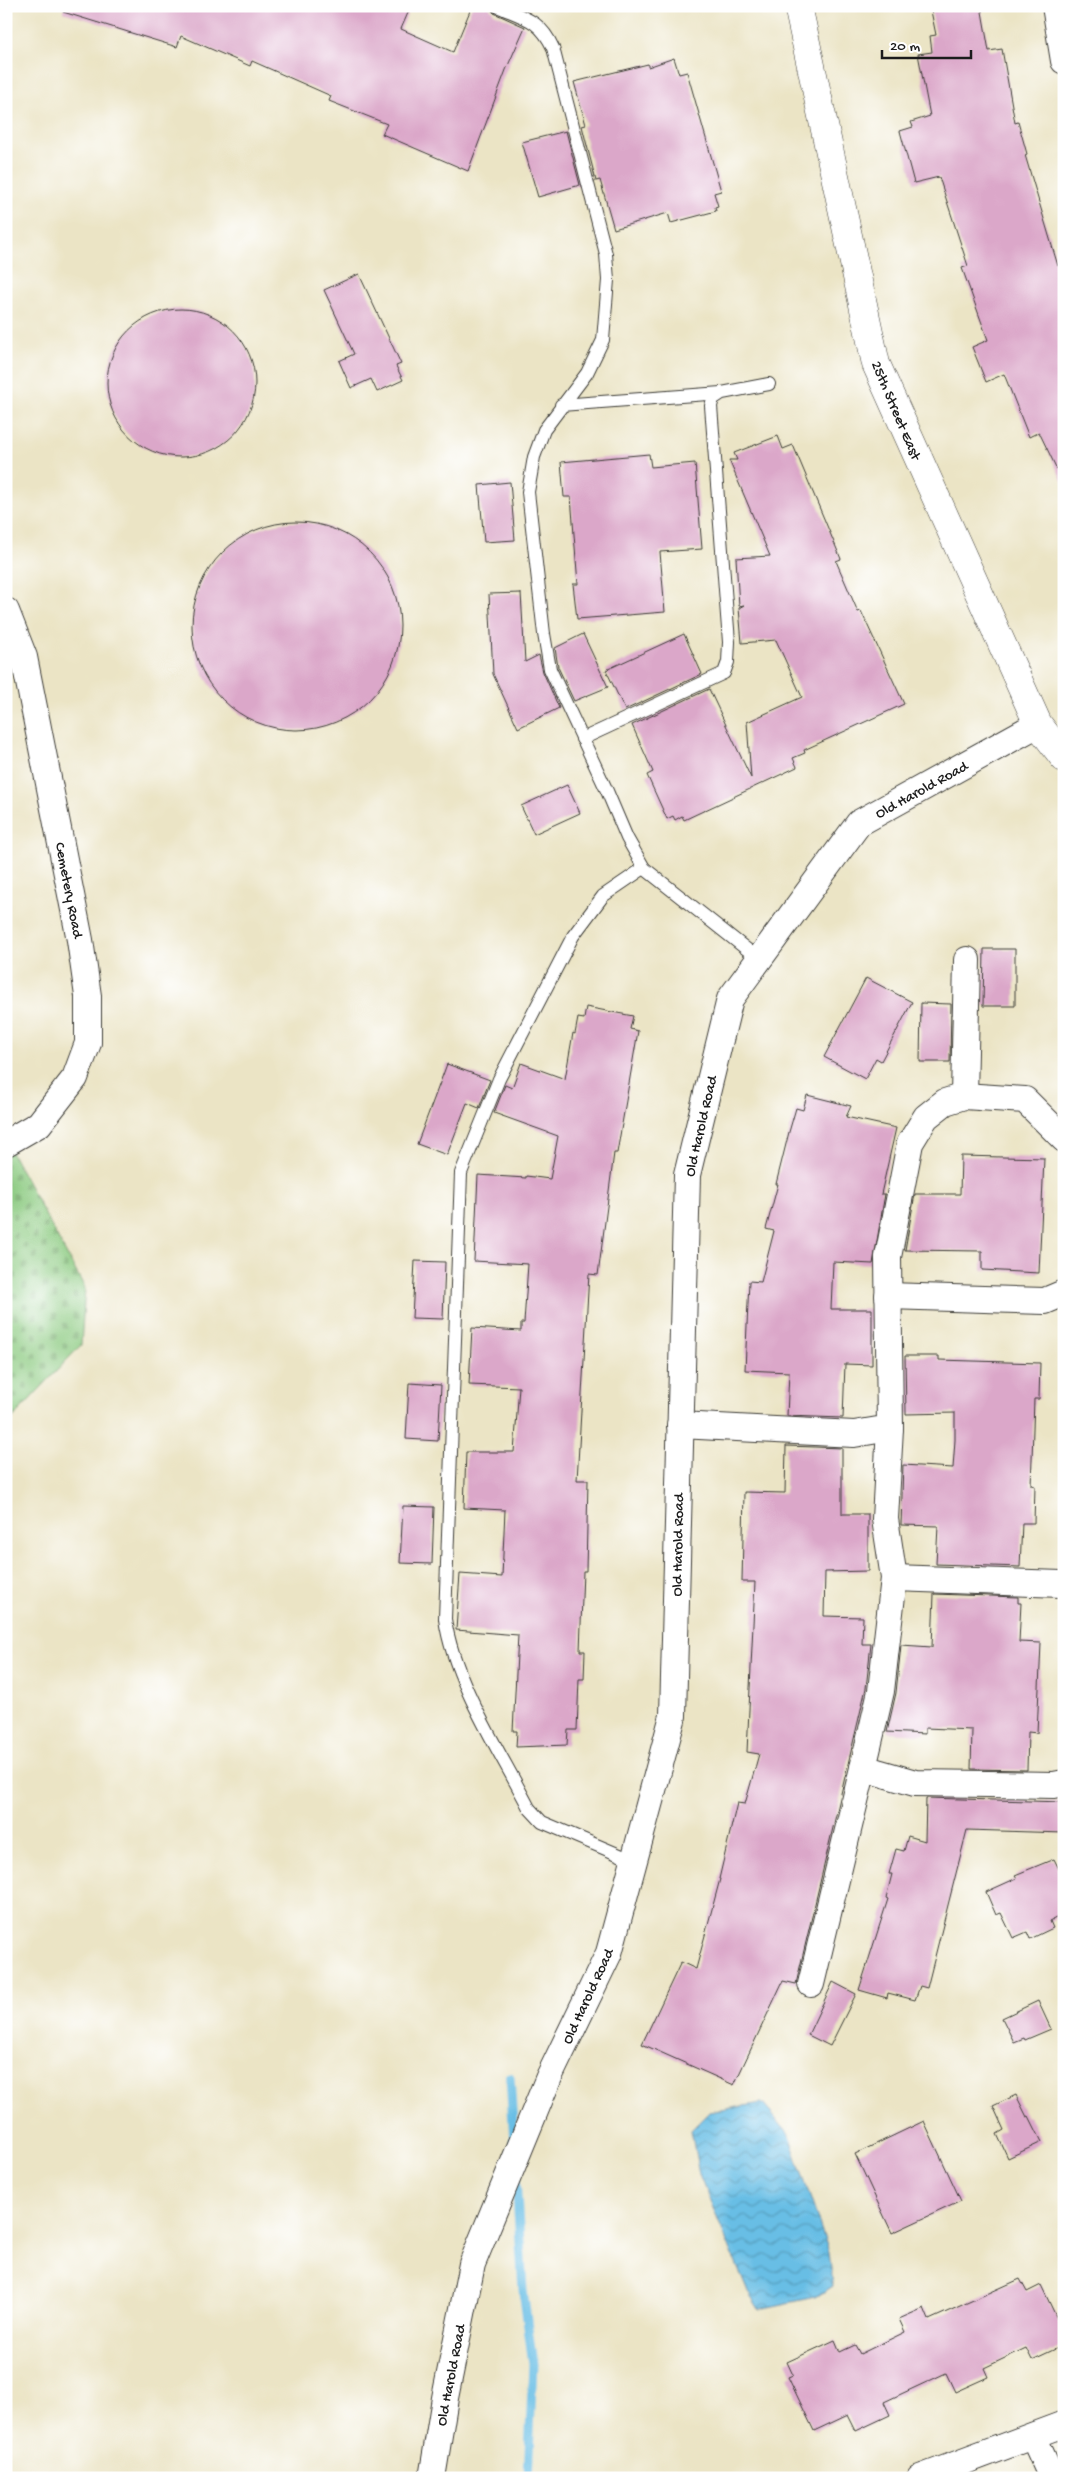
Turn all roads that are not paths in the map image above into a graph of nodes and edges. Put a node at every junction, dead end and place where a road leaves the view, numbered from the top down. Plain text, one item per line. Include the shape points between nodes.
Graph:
1 (497, 6) edge
2 (798, 6) edge
3 (1055, 6) edge
4 (1064, 60) edge
5 (769, 384) dead end
6 (722, 393) junction
7 (562, 405) junction
8 (6, 611) edge
9 (1038, 724) junction
10 (582, 739) junction
11 (1064, 758) edge
12 (644, 868) junction
13 (759, 959) junction
14 (967, 960) dead end
15 (964, 1096) junction
16 (1064, 1139) edge
17 (6, 1142) edge
18 (1064, 1293) edge
19 (888, 1296) junction
20 (680, 1426) junction
21 (890, 1428) junction
22 (894, 1578) junction
23 (1062, 1584) dead end
24 (863, 1768) junction
25 (1064, 1783) edge
26 (634, 1861) junction
27 (811, 1984) dead end
28 (1064, 2424) edge
29 (1033, 2436) junction
30 (432, 2478) edge
31 (920, 2478) edge
32 (1052, 2478) edge

1 - 7 lane via 539,25 547,34 606,254 608,280 603,340 587,372
2 - 9 main road, 25th Street East via 876,364
3 - 4 street
5 - 6 lane
6 - 7 lane
6 - 10 lane via 713,399 711,406 729,642 724,673
7 - 10 lane via 544,430 534,457 528,492 550,669
8 - 17 street, Cemetery Road via 24,657 80,940 88,996 88,1043 75,1078 38,1124
9 - 11 main road, 25th Street East
9 - 13 street, Old Harold Road via 859,823
10 - 12 lane
12 - 13 lane
12 - 26 lane via 603,896 573,936 499,1079 461,1173 445,1619 458,1671 529,1808 542,1822
13 - 20 street, Old Harold Road via 730,999 687,1175
14 - 15 street
15 - 16 street via 1025,1100
15 - 19 street via 945,1102 926,1117 910,1143 888,1257
18 - 19 street via 1044,1301
19 - 21 street
20 - 21 street via 854,1434
20 - 26 street, Old Harold Road via 673,1716
21 - 22 street via 885,1519
22 - 23 street
22 - 24 street via 881,1692
24 - 25 street via 915,1783
24 - 27 street
26 - 30 street, Old Harold Road via 609,1953 550,2077 472,2264
28 - 29 street
29 - 31 street
29 - 32 street

